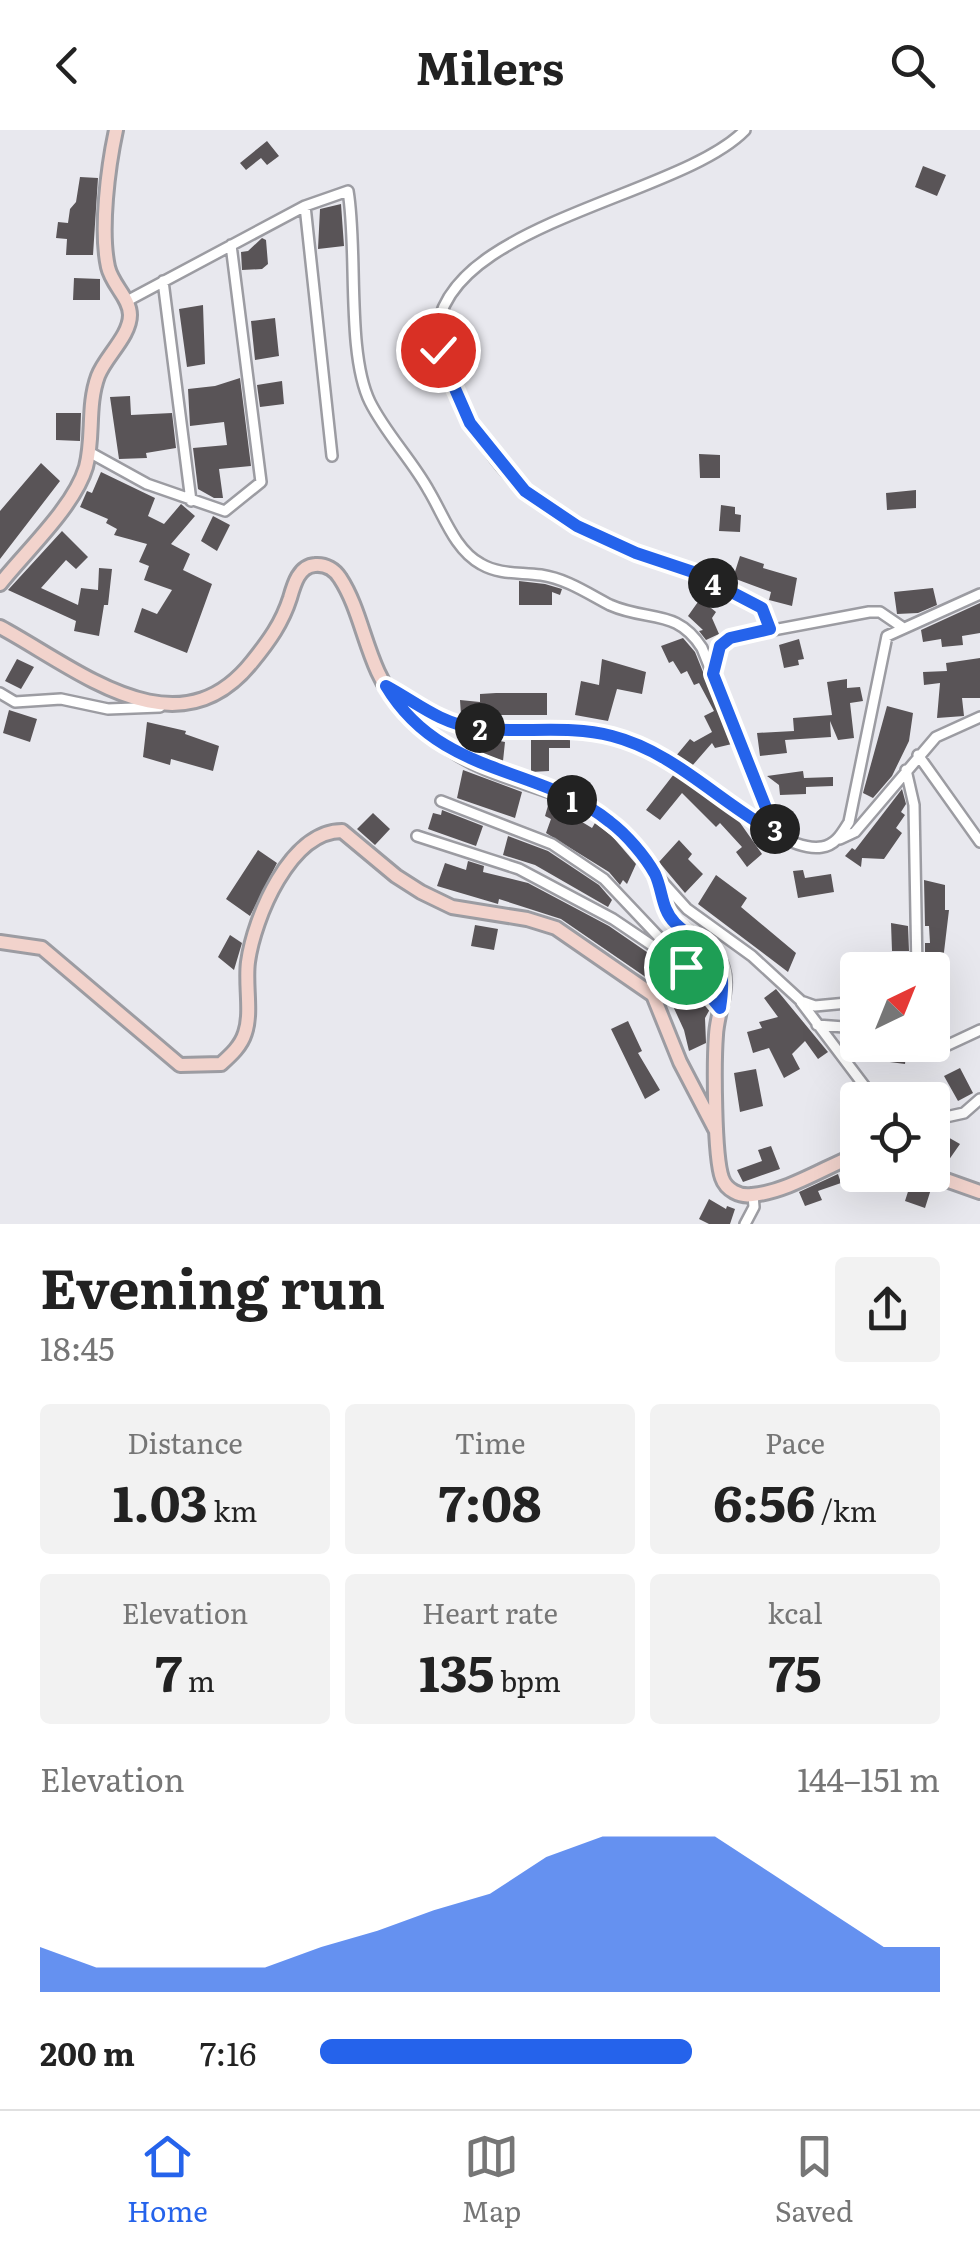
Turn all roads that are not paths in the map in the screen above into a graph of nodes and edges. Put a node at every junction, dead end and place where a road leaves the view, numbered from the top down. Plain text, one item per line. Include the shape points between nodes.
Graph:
1 (116, 130) edge
2 (746, 130) edge
3 (305, 206) junction
4 (231, 245) junction
5 (163, 281) junction
6 (127, 301) junction
7 (89, 452) junction
8 (332, 456) dead end
9 (191, 501) junction
10 (0, 584) edge
11 (980, 594) edge
12 (0, 627) edge
13 (902, 627) junction
14 (770, 629) junction
15 (713, 674) junction
16 (386, 686) junction
17 (0, 694) edge
18 (183, 706) junction
19 (980, 717) edge
20 (918, 755) junction
21 (906, 770) junction
22 (440, 801) dead end
23 (776, 833) junction
24 (417, 836) dead end
25 (838, 840) junction
26 (980, 842) edge
27 (654, 873) junction
28 (0, 942) edge
29 (917, 952) edge
30 (686, 967) junction
31 (801, 1001) junction
32 (840, 1004) edge
33 (720, 1008) junction
34 (816, 1025) junction
35 (840, 1027) edge
36 (980, 1030) edge
37 (950, 1044) edge
38 (861, 1082) edge
39 (980, 1099) edge
40 (950, 1116) edge
41 (719, 1138) junction
42 (840, 1161) edge
43 (950, 1181) edge
44 (980, 1192) edge
45 (752, 1196) junction
46 (747, 1223) edge

1 - 6 main road via 106,255
2 - 14 street via 686,167 488,256 459,280 437,329 438,350 470,423 525,491 577,526 762,608
3 - 4 street
3 - 8 street
3 - 15 street via 348,191 368,400 469,557 486,567 570,583 626,612 682,624
4 - 5 street
4 - 9 street via 261,482 225,511
5 - 6 street
5 - 9 street
6 - 7 main road via 130,322 99,373 92,399
7 - 9 street
7 - 10 main road via 74,492
11 - 13 street
12 - 18 main road via 94,682
13 - 14 street via 869,612
13 - 25 street via 887,636 882,650 849,822
14 - 15 street via 730,638 720,646
15 - 23 street
16 - 18 main road via 343,582 330,568 312,564 296,578 282,622 244,673 224,692
16 - 23 street via 427,713 474,728 566,730 624,740 700,780
16 - 27 main road via 403,710 454,751 600,814
17 - 18 street via 15,702 61,699 108,709
19 - 20 street via 936,737
20 - 21 street
20 - 26 street
21 - 25 street via 855,832
21 - 29 street via 914,805
22 - 30 street via 552,844 604,879
23 - 25 street via 808,846
24 - 30 street via 560,889
27 - 31 street
27 - 33 main road via 668,913 719,960
28 - 41 main road via 42,948 180,1065 221,1064 246,1032 254,928 269,896 305,846 324,831 342,831 421,892 452,907 556,928 654,995
30 - 33 street
31 - 32 street
31 - 34 street
33 - 41 main road
34 - 35 street
34 - 38 street
36 - 37 street
39 - 40 street
41 - 45 main road via 722,1179 740,1195
42 - 45 main road
43 - 44 main road
45 - 46 street

